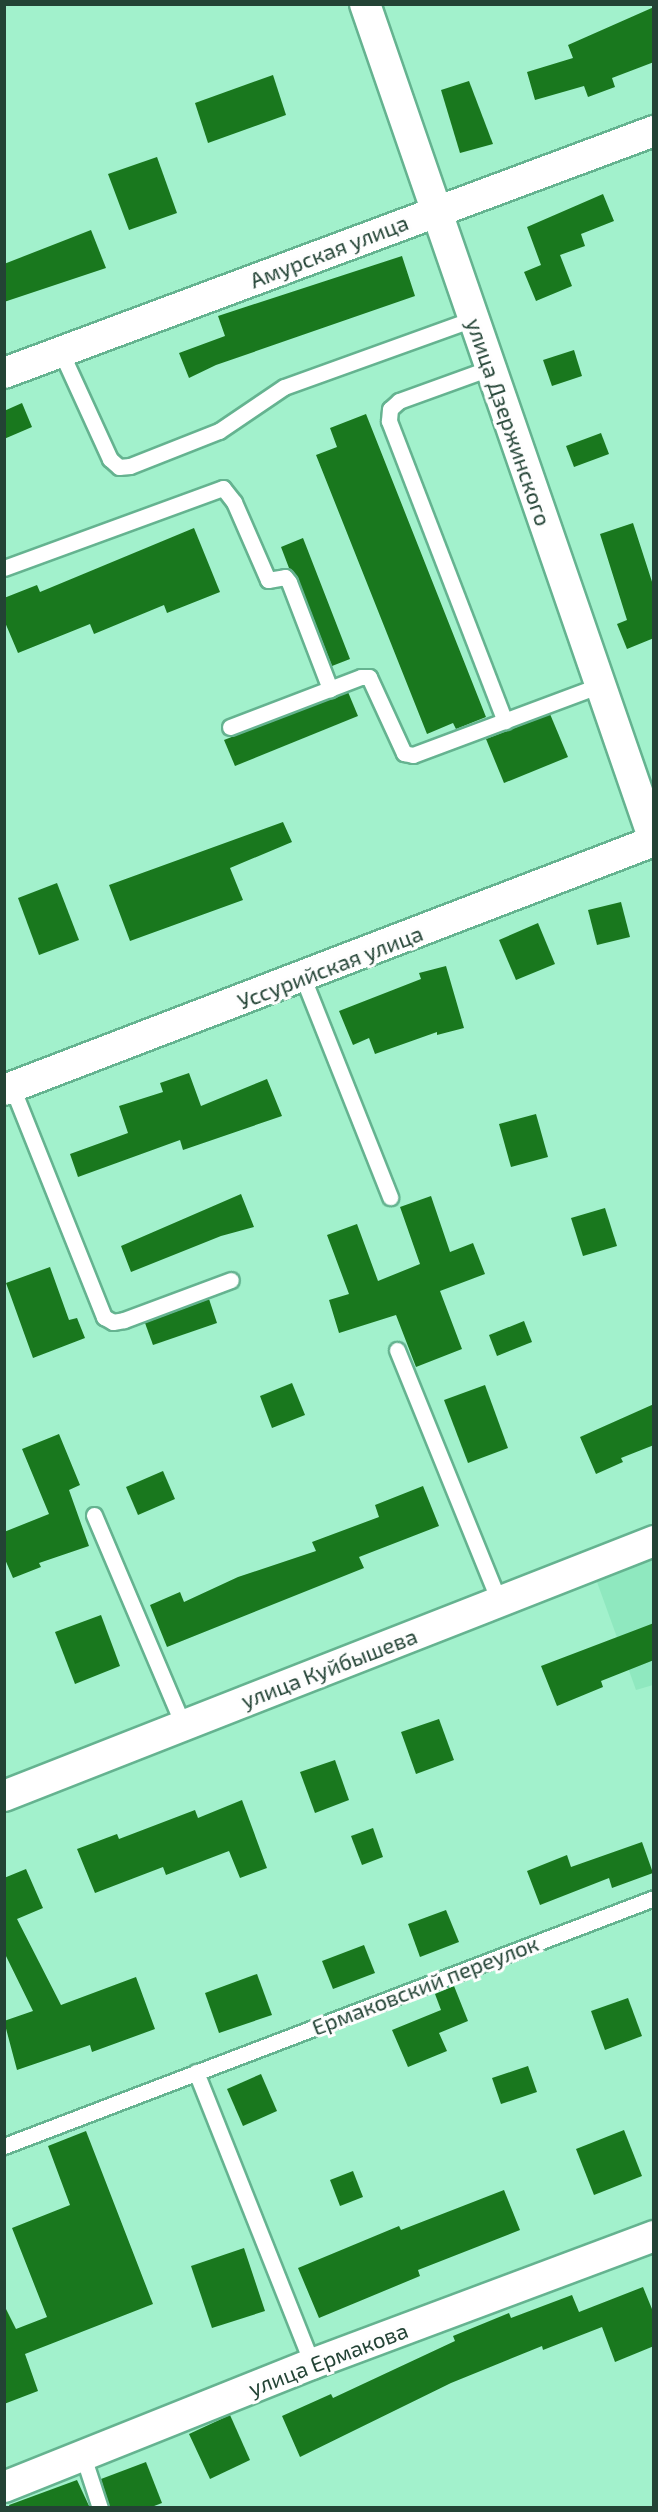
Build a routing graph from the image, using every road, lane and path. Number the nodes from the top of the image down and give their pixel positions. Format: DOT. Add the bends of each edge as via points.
graph roads {
  1 [pos="365,4"];
  2 [pos="654,131"];
  3 [pos="436,211"];
  4 [pos="473,319"];
  5 [pos="61,352"];
  6 [pos="490,368"];
  7 [pos="4,373"];
  8 [pos="4,568"];
  9 [pos="600,686"];
  10 [pos="330,689"];
  11 [pos="505,721"];
  12 [pos="230,727"];
  13 [pos="654,841"];
  14 [pos="303,978"];
  15 [pos="8,1089"];
  16 [pos="390,1197"];
  17 [pos="231,1280"];
  18 [pos="397,1350"];
  19 [pos="94,1515"];
  20 [pos="654,1541"];
  21 [pos="499,1601"];
  22 [pos="183,1725"];
  23 [pos="4,1796"];
  24 [pos="654,1898"];
  25 [pos="196,2072"];
  26 [pos="4,2146"];
  27 [pos="654,2236"];
  28 [pos="312,2364"];
  29 [pos="83,2456"];
  30 [pos="4,2487"];
  31 [pos="100,2508"];
  1 -- 3 [label="street, улица Дзержинского"];
  2 -- 3 [label="street, Амурская улица"];
  3 -- 4 [label="street, улица Дзержинского"];
  3 -- 5 [label="street, Амурская улица"];
  4 -- 5 [label="lane" via="284,387 219,431 130,466 119,466 110,459"];
  4 -- 6 [label="street, улица Дзержинского"];
  5 -- 7 [label="street, Амурская улица"];
  6 -- 9 [label="street, улица Дзержинского"];
  6 -- 11 [label="lane" via="399,402 390,409 389,421"];
  8 -- 10 [label="lane" via="224,488 230,493 268,580 285,577 289,582"];
  9 -- 11 [label="lane"];
  9 -- 13 [label="street, улица Дзержинского"];
  10 -- 11 [label="lane" via="369,677 404,753 413,755"];
  10 -- 12 [label="lane"];
  13 -- 14 [label="street, Уссурийская улица"];
  14 -- 15 [label="street, Уссурийская улица"];
  14 -- 16 [label="lane"];
  15 -- 17 [label="lane" via="104,1317 113,1322 124,1320"];
  18 -- 21 [label="lane"];
  19 -- 22 [label="lane"];
  20 -- 21 [label="street, улица Куйбышева"];
  21 -- 22 [label="street, улица Куйбышева"];
  22 -- 23 [label="street, улица Куйбышева"];
  24 -- 25 [label="lane, Ермаковский переулок"];
  25 -- 26 [label="lane, Ермаковский переулок"];
  25 -- 28 [label="lane"];
  27 -- 28 [label="street, улица Ермакова"];
  28 -- 29 [label="street, улица Ермакова"];
  29 -- 30 [label="street, улица Ермакова"];
  29 -- 31 [label="lane"];
}
